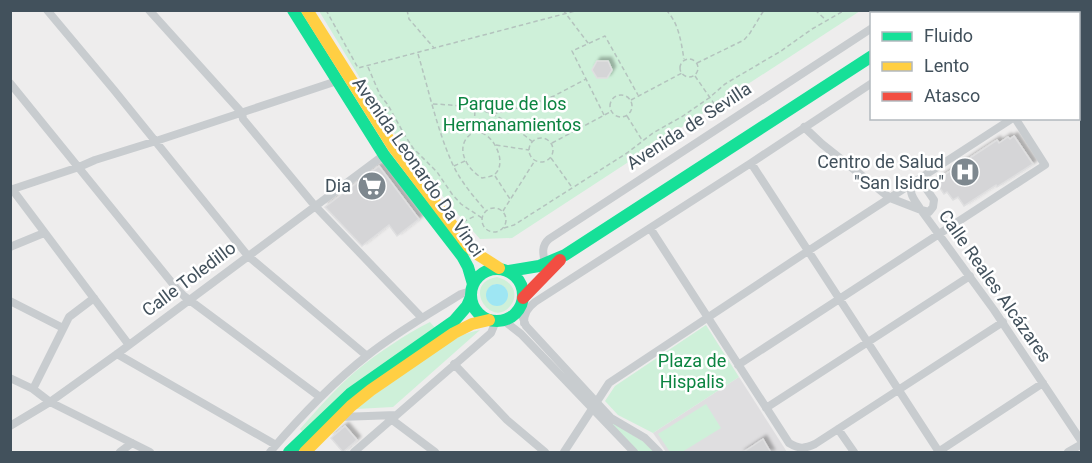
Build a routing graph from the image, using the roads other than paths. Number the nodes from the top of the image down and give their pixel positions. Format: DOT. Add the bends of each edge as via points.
graph roads {
  1 [pos="48,10"];
  2 [pos="148,10"];
  3 [pos="293,10"];
  4 [pos="307,10"];
  5 [pos="870,29"];
  6 [pos="870,57"];
  7 [pos="336,81"];
  8 [pos="10,83"];
  9 [pos="870,84"];
  10 [pos="242,113"];
  11 [pos="1011,120"];
  12 [pos="1015,120"];
  13 [pos="804,128"];
  14 [pos="156,141"];
  15 [pos="384,154"];
  16 [pos="751,163"];
  17 [pos="80,167"];
  18 [pos="914,183"];
  19 [pos="11,190"];
  20 [pos="890,198"];
  21 [pos="315,206"];
  22 [pos="921,210"];
  23 [pos="650,228"];
  24 [pos="44,233"];
  25 [pos="939,234"];
  26 [pos="10,247"];
  27 [pos="808,251"];
  28 [pos="565,255"];
  29 [pos="248,256"];
  30 [pos="545,264"];
  31 [pos="504,270"];
  32 [pos="970,276"];
  33 [pos="471,291"];
  34 [pos="546,295"];
  35 [pos="94,298"];
  36 [pos="839,298"];
  37 [pos="189,300"];
  38 [pos="10,301"];
  39 [pos="522,302"];
  40 [pos="422,318"];
  41 [pos="707,318"];
  42 [pos="500,322"];
  43 [pos="1002,322"];
  44 [pos="525,323"];
  45 [pos="63,328"];
  46 [pos="491,333"];
  47 [pos="867,343"];
  48 [pos="129,345"];
  49 [pos="117,354"];
  50 [pos="367,356"];
  51 [pos="454,364"];
  52 [pos="738,364"];
  53 [pos="10,378"];
  54 [pos="1043,383"];
  55 [pos="33,389"];
  56 [pos="898,390"];
  57 [pos="320,397"];
  58 [pos="50,402"];
  59 [pos="595,407"];
  60 [pos="766,408"];
  61 [pos="340,417"];
  62 [pos="394,417"];
  63 [pos="10,426"];
  64 [pos="838,429"];
  65 [pos="132,443"];
  66 [pos="1082,443"];
  67 [pos="276,445"];
  68 [pos="938,452"];
  69 [pos="120,453"];
  70 [pos="150,453"];
  71 [pos="270,453"];
  72 [pos="290,453"];
  73 [pos="306,453"];
  74 [pos="354,453"];
  75 [pos="435,453"];
  76 [pos="544,453"];
  77 [pos="564,453"];
  78 [pos="634,453"];
  79 [pos="658,453"];
  80 [pos="854,453"];
  81 [pos="1068,453"];
  1 -- 14 [label="street"];
  2 -- 10 [label="street"];
  3 -- 7 [label="main road, Avenida Leonardo Da Vinci"];
  4 -- 31 [label="main road, Avenida Leonardo Da Vinci" via="394,148 453,226 473,251"];
  5 -- 30 [label="street, Avenida de Sevilla" via="547,240 543,245"];
  6 -- 28 [label="main road"];
  7 -- 10 [label="street"];
  7 -- 15 [label="main road, Avenida Leonardo Da Vinci"];
  8 -- 17 [label="street"];
  9 -- 13 [label="street"];
  10 -- 14 [label="street"];
  10 -- 21 [label="street"];
  11 -- 18 [label="street"];
  12 -- 25 [label="street" via="1045,165"];
  13 -- 16 [label="street"];
  13 -- 20 [label="street, Calle Reales Alcázares"];
  14 -- 17 [label="street"];
  14 -- 29 [label="street"];
  15 -- 21 [label="street, Calle Toledillo"];
  15 -- 33 [label="main road, Avenida Leonardo Da Vinci" via="462,256 468,267"];
  16 -- 23 [label="street"];
  16 -- 27 [label="street"];
  17 -- 19 [label="street"];
  17 -- 37 [label="street"];
  18 -- 20 [label="street"];
  18 -- 22 [label="street" via="910,193"];
  18 -- 22 [label="street" via="923,184 934,200 931,210"];
  19 -- 24 [label="street"];
  20 -- 22 [label="street, Calle Reales Alcázares"];
  20 -- 27 [label="street"];
  21 -- 29 [label="street, Calle Toledillo"];
  21 -- 40 [label="street"];
  22 -- 25 [label="street, Calle Reales Alcázares"];
  23 -- 34 [label="street"];
  23 -- 41 [label="street"];
  24 -- 26 [label="street"];
  24 -- 35 [label="street"];
  25 -- 32 [label="street, Calle Reales Alcázares"];
  25 -- 36 [label="street"];
  27 -- 36 [label="street"];
  27 -- 41 [label="street"];
  28 -- 30 [label="main road"];
  28 -- 39 [label="main road"];
  29 -- 37 [label="street, Calle Toledillo"];
  29 -- 50 [label="street"];
  30 -- 31 [label="main road"];
  31 -- 33 [label="main road" via="483,272"];
  31 -- 39 [label="main road" via="520,283"];
  32 -- 43 [label="street, Calle Reales Alcázares"];
  32 -- 47 [label="street"];
  33 -- 40 [label="street"];
  33 -- 42 [label="main road" via="477,312"];
  33 -- 72 [label="main road" via="467,306 454,321 354,390"];
  34 -- 39 [label="street"];
  34 -- 44 [label="street" via="528,309"];
  35 -- 45 [label="street" via="69,317"];
  35 -- 48 [label="street"];
  36 -- 47 [label="street"];
  36 -- 52 [label="street"];
  37 -- 48 [label="street, Calle Toledillo"];
  37 -- 57 [label="street"];
  38 -- 45 [label="street"];
  39 -- 42 [label="main road" via="513,316"];
  39 -- 44 [label="street"];
  40 -- 50 [label="street"];
  41 -- 52 [label="street"];
  41 -- 59 [label="street" via="609,383"];
  42 -- 46 [label="street"];
  42 -- 46 [label="street" via="502,326"];
  42 -- 59 [label="street" via="521,334"];
  42 -- 61 [label="main road" via="465,327 444,339"];
  43 -- 54 [label="street, Calle Reales Alcázares"];
  43 -- 56 [label="street"];
  44 -- 59 [label="street"];
  45 -- 55 [label="street"];
  46 -- 51 [label="street"];
  47 -- 56 [label="street"];
  47 -- 60 [label="street"];
  48 -- 49 [label="street, Calle Toledillo"];
  49 -- 58 [label="street, Calle Toledillo"];
  49 -- 67 [label="street"];
  50 -- 57 [label="street"];
  51 -- 62 [label="street"];
  51 -- 76 [label="street"];
  52 -- 60 [label="street"];
  53 -- 55 [label="street"];
  54 -- 66 [label="street, Calle Reales Alcázares"];
  54 -- 68 [label="street"];
  55 -- 58 [label="street"];
  56 -- 64 [label="street"];
  56 -- 68 [label="street"];
  57 -- 67 [label="street"];
  58 -- 63 [label="street, Calle Toledillo"];
  58 -- 65 [label="street"];
  59 -- 77 [label="street"];
  59 -- 78 [label="street"];
  59 -- 79 [label="street" via="645,438"];
  60 -- 64 [label="street" via="789,443 796,447 815,444"];
  61 -- 62 [label="street"];
  61 -- 73 [label="main road"];
  62 -- 74 [label="street"];
  62 -- 75 [label="street"];
  64 -- 80 [label="street"];
  65 -- 69 [label="street"];
  65 -- 70 [label="street"];
  66 -- 81 [label="street"];
  67 -- 71 [label="street"];
}
